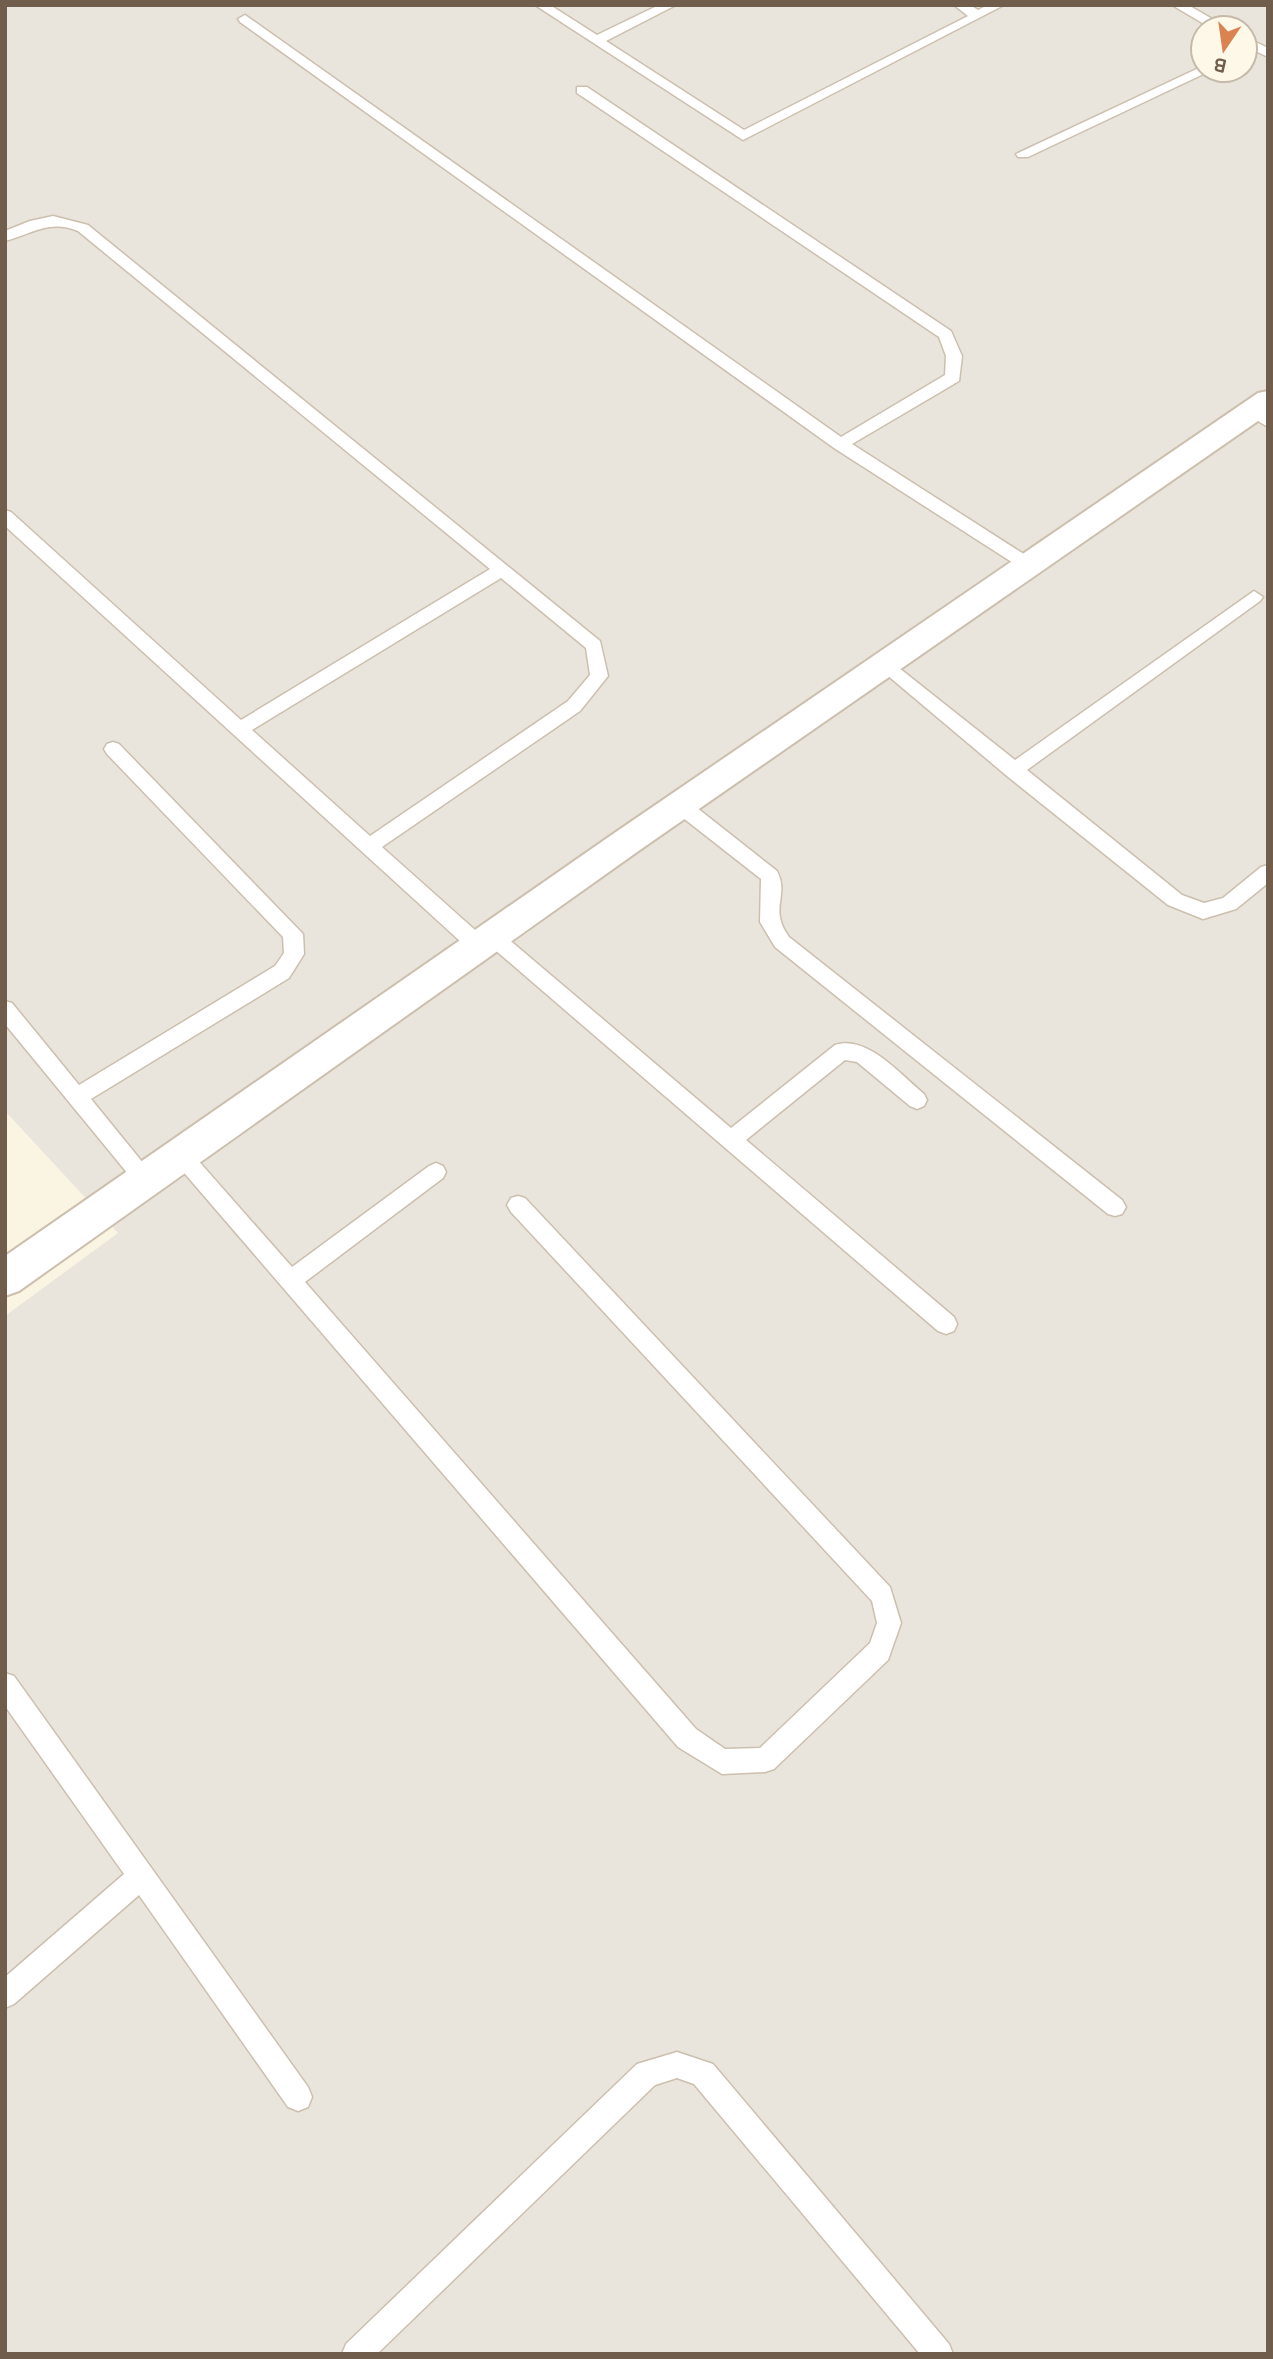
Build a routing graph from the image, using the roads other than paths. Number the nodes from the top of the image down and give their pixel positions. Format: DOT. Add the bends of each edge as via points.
graph roads {
  1 [pos="541,5"];
  2 [pos="670,5"];
  3 [pos="960,5"];
  4 [pos="998,5"];
  5 [pos="1178,5"];
  6 [pos="1210,5"];
  7 [pos="1194,14"];
  8 [pos="978,16"];
  9 [pos="245,19"];
  10 [pos="596,41"];
  11 [pos="1189,77"];
  12 [pos="582,90"];
  13 [pos="1023,154"];
  14 [pos="5,237"];
  15 [pos="1262,411"];
  16 [pos="840,444"];
  17 [pos="5,516"];
  18 [pos="1027,564"];
  19 [pos="502,570"];
  20 [pos="1254,597"];
  21 [pos="883,664"];
  22 [pos="240,729"];
  23 [pos="113,748"];
  24 [pos="1013,771"];
  25 [pos="680,805"];
  26 [pos="369,846"];
  27 [pos="1268,872"];
  28 [pos="485,941"];
  29 [pos="5,1009"];
  30 [pos="78,1097"];
  31 [pos="916,1100"];
  32 [pos="731,1140"];
  33 [pos="180,1155"];
  34 [pos="436,1172"];
  35 [pos="145,1180"];
  36 [pos="519,1205"];
  37 [pos="1115,1207"];
  38 [pos="5,1278"];
  39 [pos="291,1280"];
  40 [pos="946,1324"];
  41 [pos="5,1685"];
  42 [pos="140,1877"];
  43 [pos="5,1995"];
  44 [pos="298,2097"];
  45 [pos="356,2354"];
  46 [pos="939,2354"];
  1 -- 10 [label="lane"];
  2 -- 10 [label="lane"];
  3 -- 8 [label="lane"];
  4 -- 8 [label="lane"];
  5 -- 7 [label="lane"];
  6 -- 7 [label="lane"];
  8 -- 10 [label="lane" via="743,136"];
  9 -- 16 [label="lane"];
  11 -- 13 [label="lane"];
  12 -- 16 [label="lane" via="946,334 954,356 953,377"];
  14 -- 19 [label="lane" via="42,221 67,220 83,228"];
  15 -- 18 [label="street"];
  16 -- 18 [label="lane"];
  17 -- 22 [label="lane"];
  18 -- 21 [label="street"];
  19 -- 22 [label="lane"];
  19 -- 26 [label="lane" via="594,645 599,677 574,706"];
  20 -- 24 [label="lane"];
  21 -- 24 [label="lane"];
  21 -- 25 [label="street"];
  22 -- 26 [label="lane"];
  23 -- 30 [label="lane" via="293,934 294,954 282,972"];
  24 -- 27 [label="lane" via="1175,900 1203,911 1229,904"];
  25 -- 28 [label="street"];
  25 -- 37 [label="lane" via="770,876 774,892 768,925 782,942"];
  26 -- 28 [label="lane"];
  28 -- 32 [label="lane"];
  28 -- 33 [label="street"];
  29 -- 30 [label="lane"];
  30 -- 35 [label="lane"];
  31 -- 32 [label="lane" via="862,1055 842,1051"];
  32 -- 40 [label="lane"];
  33 -- 35 [label="street"];
  33 -- 39 [label="lane"];
  34 -- 39 [label="lane"];
  35 -- 38 [label="street"];
  36 -- 39 [label="lane" via="882,1595 890,1623 879,1651 765,1759 722,1762 687,1738"];
  41 -- 42 [label="lane"];
  42 -- 43 [label="lane"];
  42 -- 44 [label="lane"];
  45 -- 46 [label="lane" via="647,2074 677,2064 702,2074"];
}
